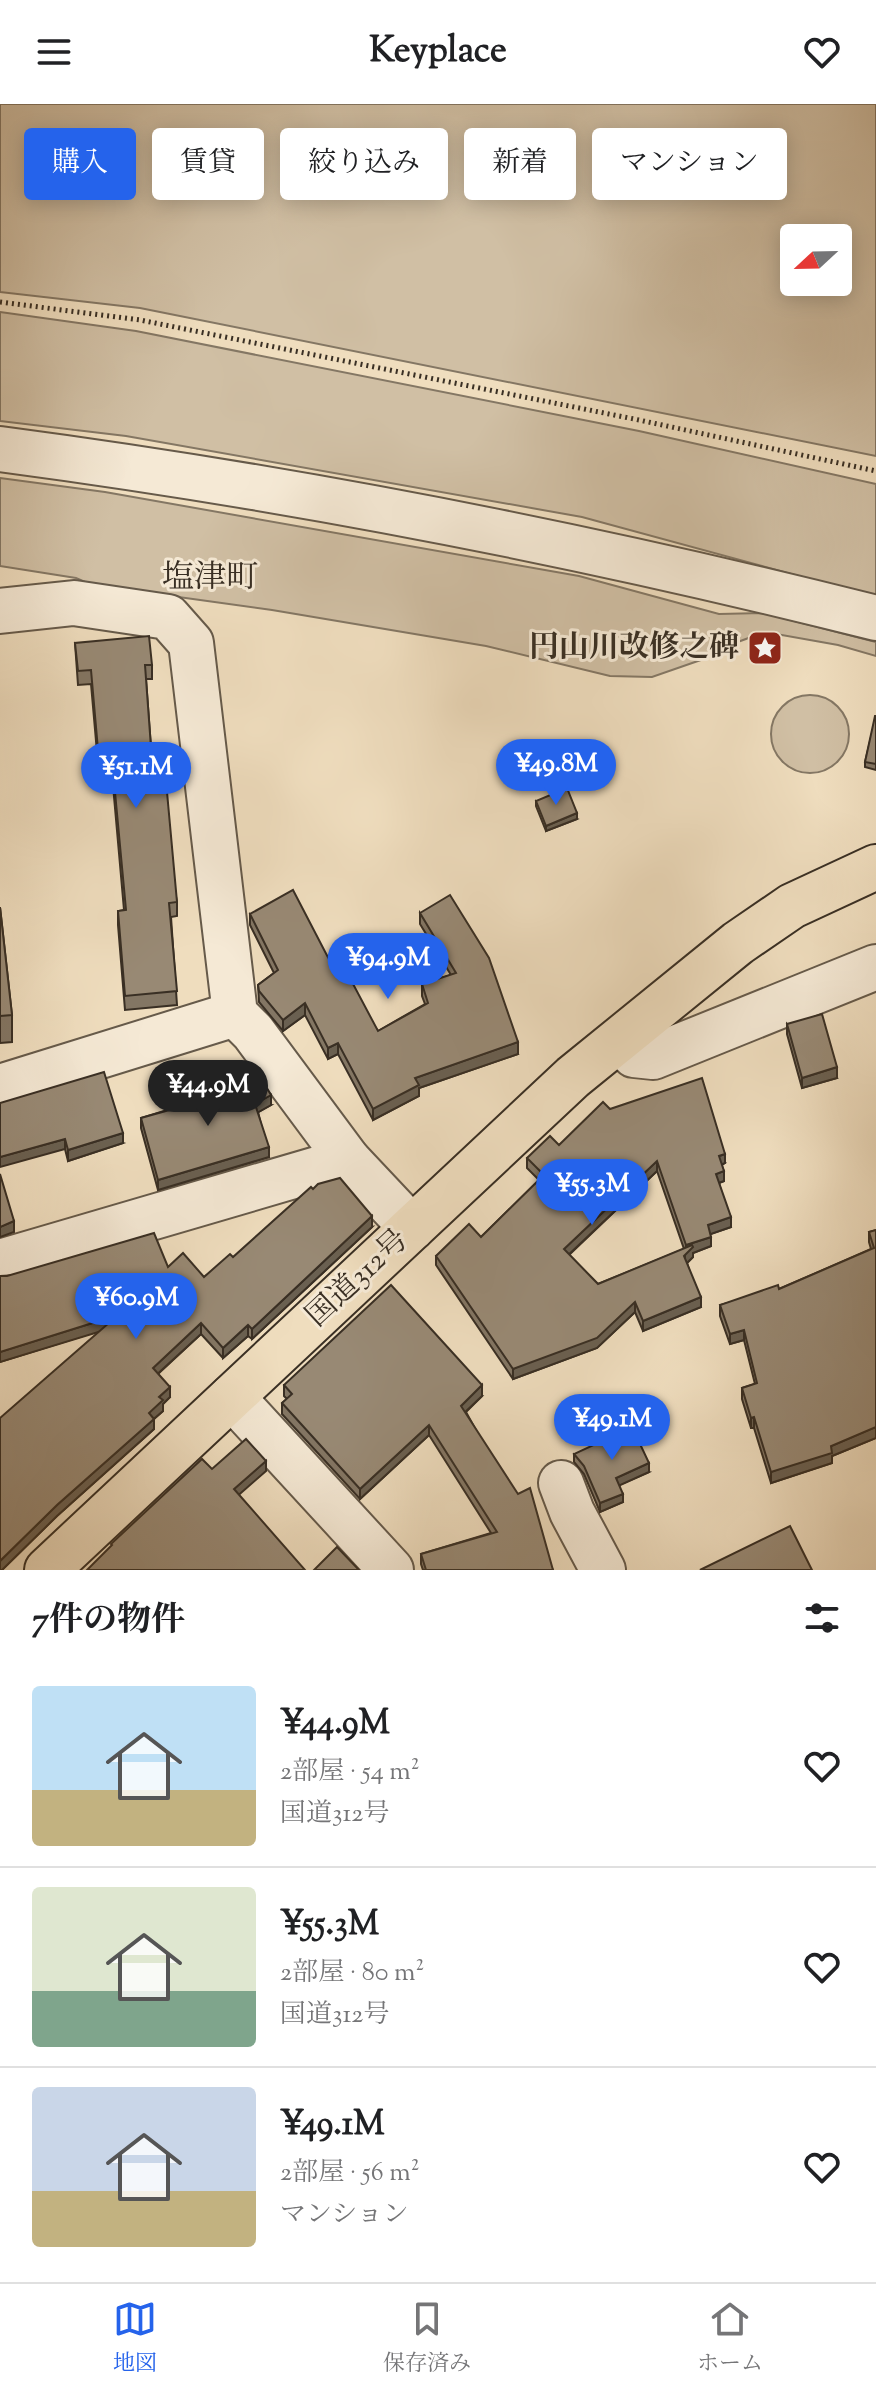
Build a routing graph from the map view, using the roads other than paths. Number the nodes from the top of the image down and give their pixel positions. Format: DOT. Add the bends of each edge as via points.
graph roads {
  1 [pos="0,449"];
  2 [pos="0,611"];
  3 [pos="876,618"];
  4 [pos="876,867"];
  5 [pos="876,895"];
  6 [pos="876,967"];
  7 [pos="674,995"];
  8 [pos="235,1014"];
  9 [pos="620,1040"];
  10 [pos="0,1087"];
  11 [pos="348,1160"];
  12 [pos="412,1228"];
  13 [pos="0,1262"];
  14 [pos="232,1397"];
  15 [pos="561,1483"];
  16 [pos="47,1570"];
  17 [pos="391,1570"];
  18 [pos="603,1570"];
  1 -- 3 [label="street" via="179,474 523,536"];
  2 -- 8 [label="street" via="74,603 168,617 191,643"];
  4 -- 7 [label="highway, 国道312号" via="792,906"];
  5 -- 7 [label="highway, 国道312号" via="802,927"];
  6 -- 9 [label="street" via="653,1057 634,1055"];
  7 -- 9 [label="highway, 国道312号"];
  8 -- 10 [label="street"];
  8 -- 11 [label="street"];
  9 -- 12 [label="highway, 国道312号" via="573,1077"];
  11 -- 12 [label="street"];
  11 -- 13 [label="street"];
  12 -- 14 [label="highway, 国道312号"];
  14 -- 16 [label="highway, 国道312号"];
  14 -- 17 [label="street"];
  15 -- 18 [label="street"];
}
